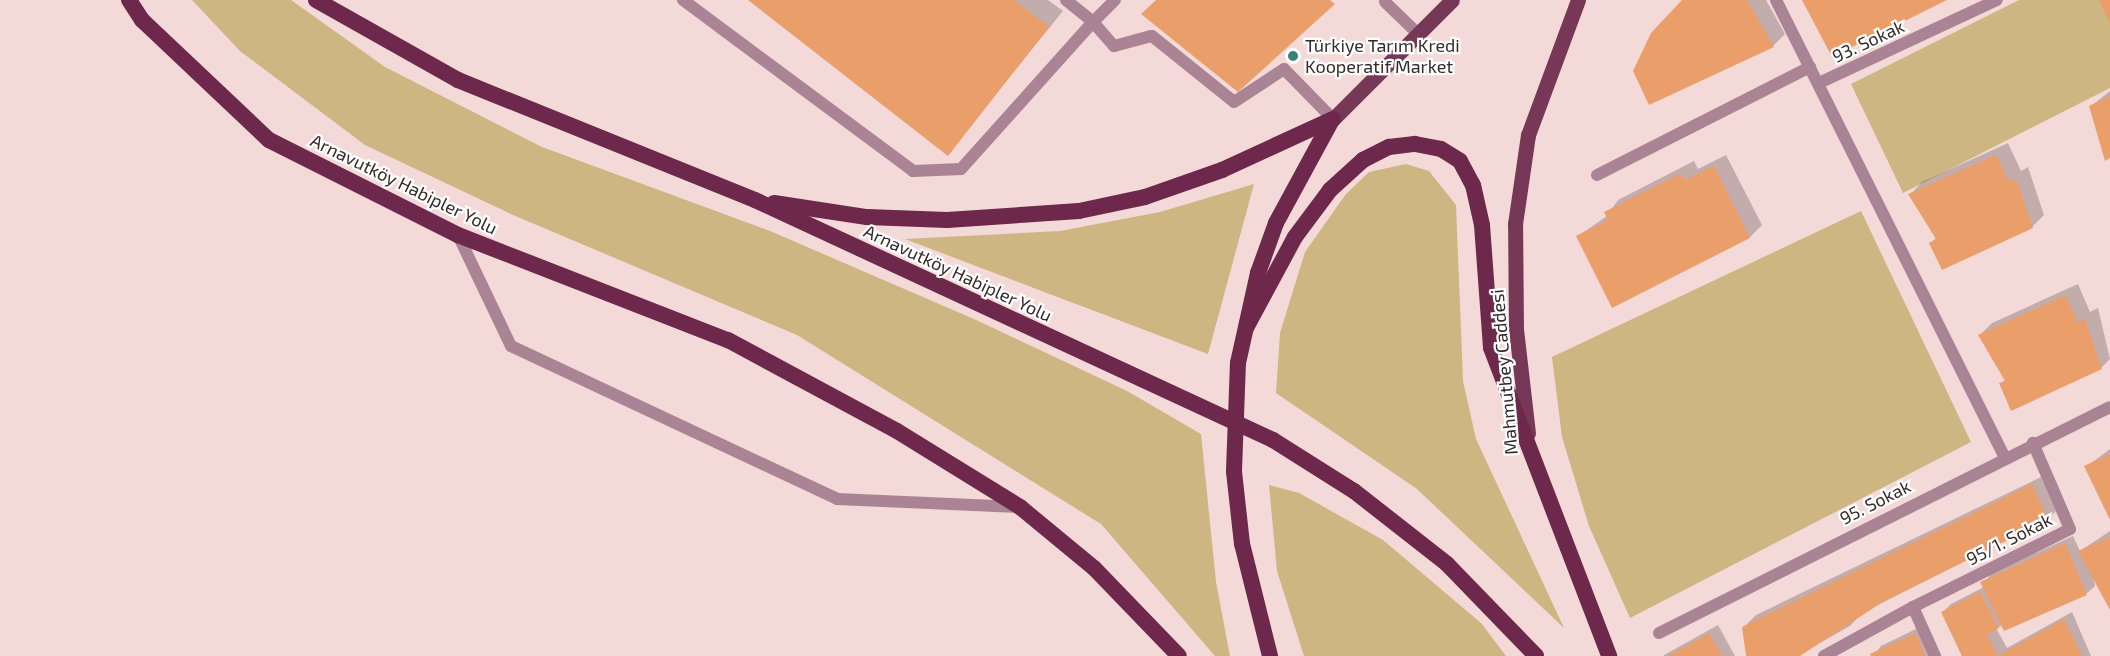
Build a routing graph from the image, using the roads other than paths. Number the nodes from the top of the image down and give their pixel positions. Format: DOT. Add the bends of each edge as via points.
graph roads {
  1 [pos="129,0"];
  2 [pos="316,0"];
  3 [pos="683,0"];
  4 [pos="1066,0"];
  5 [pos="1115,0"];
  6 [pos="1452,0"];
  7 [pos="1578,0"];
  8 [pos="1776,0"];
  9 [pos="1993,1"];
  10 [pos="1385,2"];
  11 [pos="1093,22"];
  12 [pos="1417,33"];
  13 [pos="1810,67"];
  14 [pos="1819,83"];
  15 [pos="1333,119"];
  16 [pos="1597,175"];
  17 [pos="754,200"];
  18 [pos="458,235"];
  19 [pos="1246,328"];
  20 [pos="2110,407"];
  21 [pos="2033,443"];
  22 [pos="2004,456"];
  23 [pos="1531,463"];
  24 [pos="1020,507"];
  25 [pos="1913,607"];
  26 [pos="1659,633"];
  27 [pos="1179,656"];
  28 [pos="1270,656"];
  29 [pos="1536,656"];
  30 [pos="1609,656"];
  31 [pos="1824,656"];
  32 [pos="1935,656"];
  1 -- 18 [label="highway, Arnavutköy Habipler Yolu" via="142,20 269,140"];
  2 -- 17 [label="highway, Arnavutköy Habipler Yolu" via="458,80"];
  3 -- 11 [label="street" via="913,171 961,169"];
  4 -- 11 [label="street"];
  5 -- 11 [label="street"];
  6 -- 12 [label="main road"];
  7 -- 23 [label="main road, Mahmutbey Caddesi" via="1528,135 1515,224 1516,330"];
  8 -- 13 [label="street"];
  9 -- 14 [label="street, 93. Sokak"];
  10 -- 12 [label="street"];
  11 -- 15 [label="street" via="1114,46 1152,36 1234,102 1284,69"];
  12 -- 15 [label="main road"];
  13 -- 14 [label="street"];
  13 -- 16 [label="street"];
  14 -- 22 [label="street"];
  15 -- 17 [label="highway" via="1222,170 1145,197 1079,211 947,220 867,217"];
  15 -- 19 [label="highway" via="1276,223"];
  17 -- 29 [label="highway, Arnavutköy Habipler Yolu" via="1273,440 1354,491 1447,564"];
  18 -- 24 [label="highway, Arnavutköy Habipler Yolu" via="728,340 897,430"];
  18 -- 24 [label="street" via="511,346 521,351 837,499"];
  19 -- 23 [label="highway" via="1295,237 1330,190 1363,160 1389,147 1441,149 1460,161 1473,184 1482,225 1491,348"];
  19 -- 28 [label="highway" via="1238,363 1234,471 1242,544"];
  20 -- 21 [label="street, 95. Sokak"];
  21 -- 22 [label="street, 95. Sokak"];
  21 -- 25 [label="street, 95/1. Sokak" via="2070,529"];
  22 -- 26 [label="street, 95. Sokak"];
  23 -- 30 [label="highway"];
  24 -- 27 [label="highway, Arnavutköy Habipler Yolu" via="1094,568"];
  25 -- 31 [label="street, 95/1. Sokak"];
  25 -- 32 [label="street"];
}
